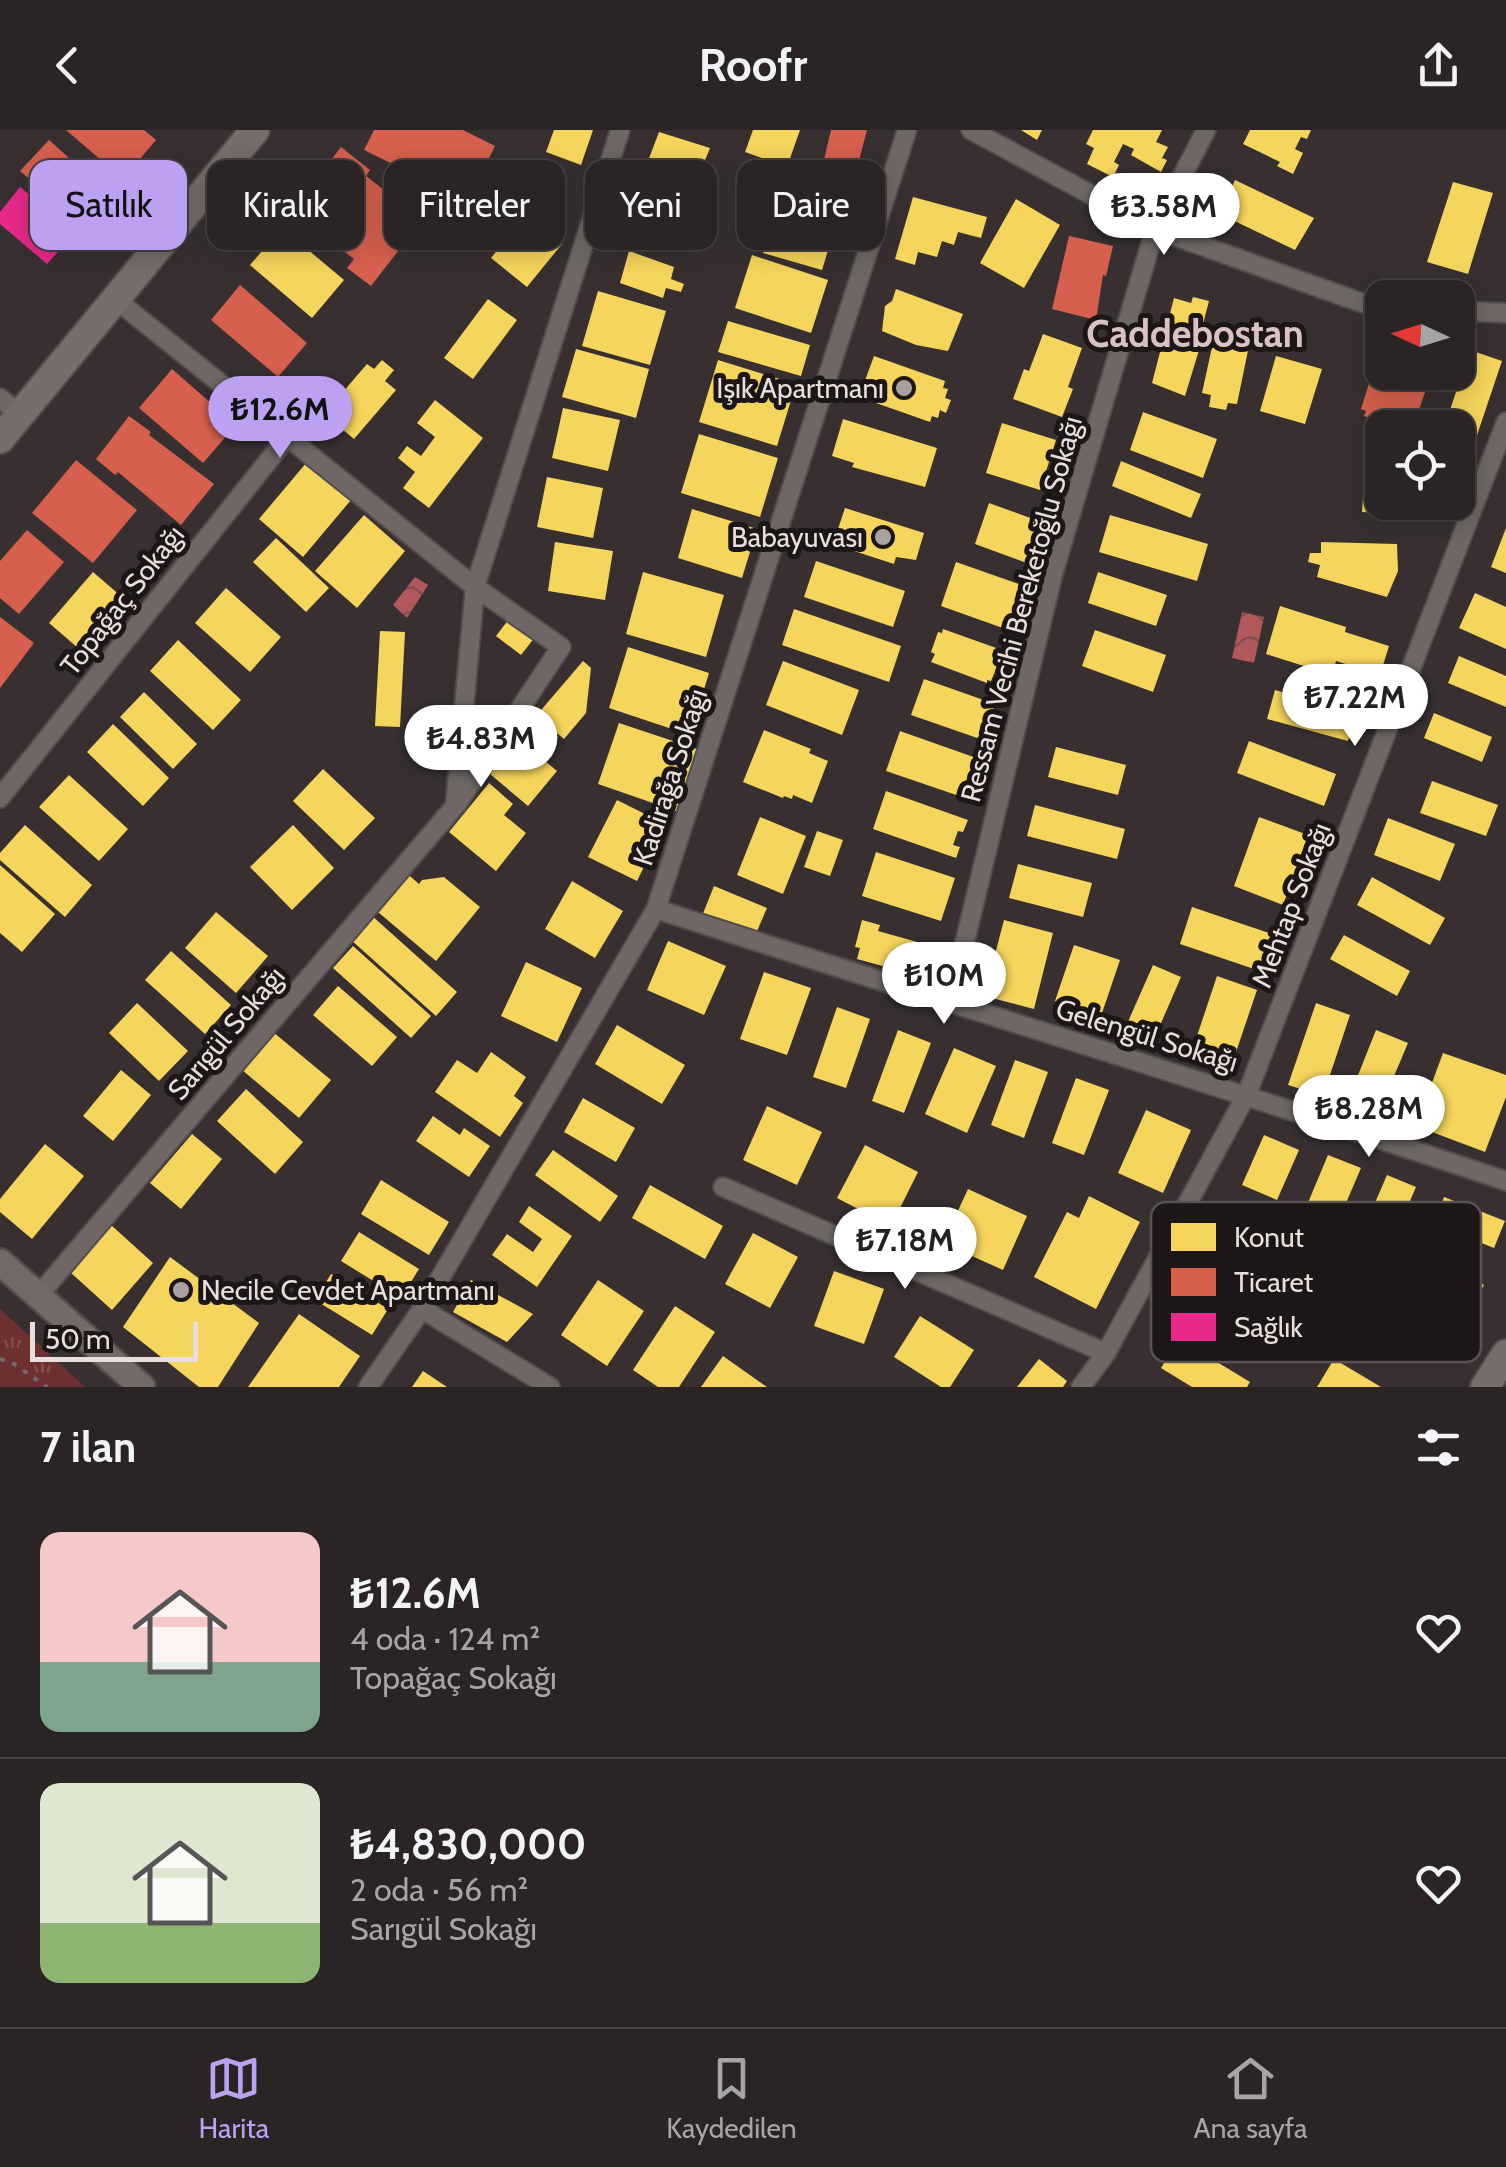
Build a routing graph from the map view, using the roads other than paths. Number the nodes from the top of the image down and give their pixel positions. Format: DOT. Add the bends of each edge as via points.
graph roads {
  1 [pos="255,130"];
  2 [pos="620,130"];
  3 [pos="907,130"];
  4 [pos="971,130"];
  5 [pos="1206,130"];
  6 [pos="1155,229"];
  7 [pos="115,298"];
  8 [pos="1365,304"];
  9 [pos="1475,312"];
  10 [pos="1506,313"];
  11 [pos="10,406"];
  12 [pos="1506,422"];
  13 [pos="288,436"];
  14 [pos="0,439"];
  15 [pos="475,587"];
  16 [pos="0,798"];
  17 [pos="456,806"];
  18 [pos="656,910"];
  19 [pos="950,1004"];
  20 [pos="1248,1094"];
  21 [pos="1506,1181"];
  22 [pos="723,1187"];
  23 [pos="1189,1202"];
  24 [pos="0,1262"];
  25 [pos="1151,1271"];
  26 [pos="38,1296"];
  27 [pos="422,1310"];
  28 [pos="1106,1353"];
  29 [pos="1506,1354"];
  30 [pos="142,1387"];
  31 [pos="368,1387"];
  32 [pos="550,1387"];
  33 [pos="1081,1387"];
  34 [pos="1485,1387"];
  1 -- 7 [label="main road"];
  2 -- 15 [label="street"];
  3 -- 18 [label="street, Kadirağa Sokağı"];
  4 -- 6 [label="street"];
  5 -- 6 [label="street, Ressam Vecihi Bereketoğlu Sokağı"];
  6 -- 8 [label="street"];
  6 -- 19 [label="street, Ressam Vecihi Bereketoğlu Sokağı" via="1053,574"];
  7 -- 11 [label="main road"];
  7 -- 13 [label="street"];
  9 -- 10 [label="street"];
  11 -- 14 [label="main road"];
  12 -- 20 [label="street, Mehtap Sokağı"];
  13 -- 15 [label="street"];
  13 -- 16 [label="street, Topağaç Sokağı"];
  15 -- 17 [label="street"];
  15 -- 17 [label="street, Sarıgül Sokağı" via="561,648"];
  17 -- 26 [label="street, Sarıgül Sokağı"];
  18 -- 19 [label="street, Gelengül Sokağı"];
  18 -- 27 [label="street, Kadirağa Sokağı"];
  19 -- 20 [label="street, Gelengül Sokağı"];
  20 -- 21 [label="street, Gelengül Sokağı"];
  20 -- 23 [label="street, Mehtap Sokağı"];
  22 -- 28 [label="street"];
  24 -- 26 [label="street"];
  25 -- 28 [label="street, Mehtap Sokağı"];
  26 -- 30 [label="street"];
  27 -- 31 [label="street, Kadirağa Sokağı"];
  27 -- 32 [label="street"];
  28 -- 33 [label="street, Mehtap Sokağı"];
  29 -- 34 [label="main road"];
}
